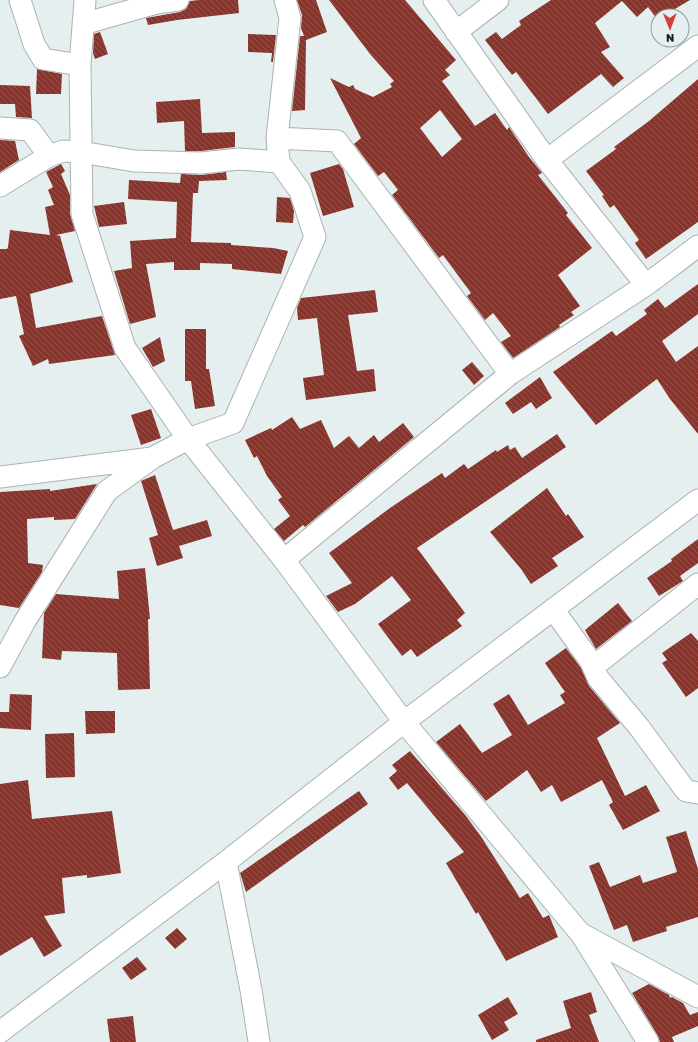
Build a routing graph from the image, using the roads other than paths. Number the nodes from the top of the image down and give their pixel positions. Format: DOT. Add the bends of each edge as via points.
graph roads {
  1 [pos="20,0"];
  2 [pos="85,0"];
  3 [pos="178,0"];
  4 [pos="285,0"];
  5 [pos="434,0"];
  6 [pos="498,0"];
  7 [pos="83,24"];
  8 [pos="456,32"];
  9 [pos="698,46"];
  10 [pos="80,65"];
  11 [pos="0,128"];
  12 [pos="278,138"];
  13 [pos="81,152"];
  14 [pos="49,156"];
  15 [pos="548,160"];
  16 [pos="279,162"];
  17 [pos="0,186"];
  18 [pos="698,246"];
  19 [pos="646,285"];
  20 [pos="510,374"];
  21 [pos="188,439"];
  22 [pos="154,458"];
  23 [pos="0,477"];
  24 [pos="698,500"];
  25 [pos="284,560"];
  26 [pos="698,584"];
  27 [pos="553,609"];
  28 [pos="0,667"];
  29 [pos="594,667"];
  30 [pos="404,722"];
  31 [pos="698,792"];
  32 [pos="226,862"];
  33 [pos="580,933"];
  34 [pos="698,997"];
  35 [pos="0,1032"];
  36 [pos="259,1042"];
  37 [pos="648,1042"];
  1 -- 10 [label="street" via="34,44 43,59"];
  2 -- 7 [label="street"];
  3 -- 7 [label="street" via="157,3"];
  4 -- 12 [label="street" via="290,18"];
  5 -- 8 [label="street"];
  6 -- 8 [label="street"];
  7 -- 10 [label="street"];
  8 -- 15 [label="street"];
  9 -- 15 [label="street"];
  10 -- 13 [label="street"];
  11 -- 14 [label="street" via="30,130"];
  12 -- 16 [label="street"];
  12 -- 20 [label="street" via="337,141"];
  13 -- 14 [label="street" via="62,151"];
  13 -- 16 [label="street" via="134,161 201,163 239,159"];
  13 -- 21 [label="street" via="82,214 125,348"];
  14 -- 17 [label="street"];
  15 -- 19 [label="street"];
  16 -- 21 [label="street" via="300,191 315,237 233,422"];
  18 -- 19 [label="street"];
  19 -- 20 [label="street"];
  20 -- 25 [label="street"];
  21 -- 22 [label="street"];
  21 -- 25 [label="street"];
  22 -- 23 [label="street"];
  22 -- 28 [label="street" via="108,491 25,621"];
  24 -- 27 [label="street"];
  25 -- 30 [label="street"];
  26 -- 29 [label="street"];
  27 -- 29 [label="street"];
  27 -- 30 [label="street"];
  29 -- 31 [label="street" via="598,678 639,727 686,791"];
  30 -- 32 [label="street"];
  30 -- 33 [label="street"];
  32 -- 35 [label="street"];
  32 -- 36 [label="street"];
  33 -- 34 [label="street"];
  33 -- 37 [label="street"];
}
